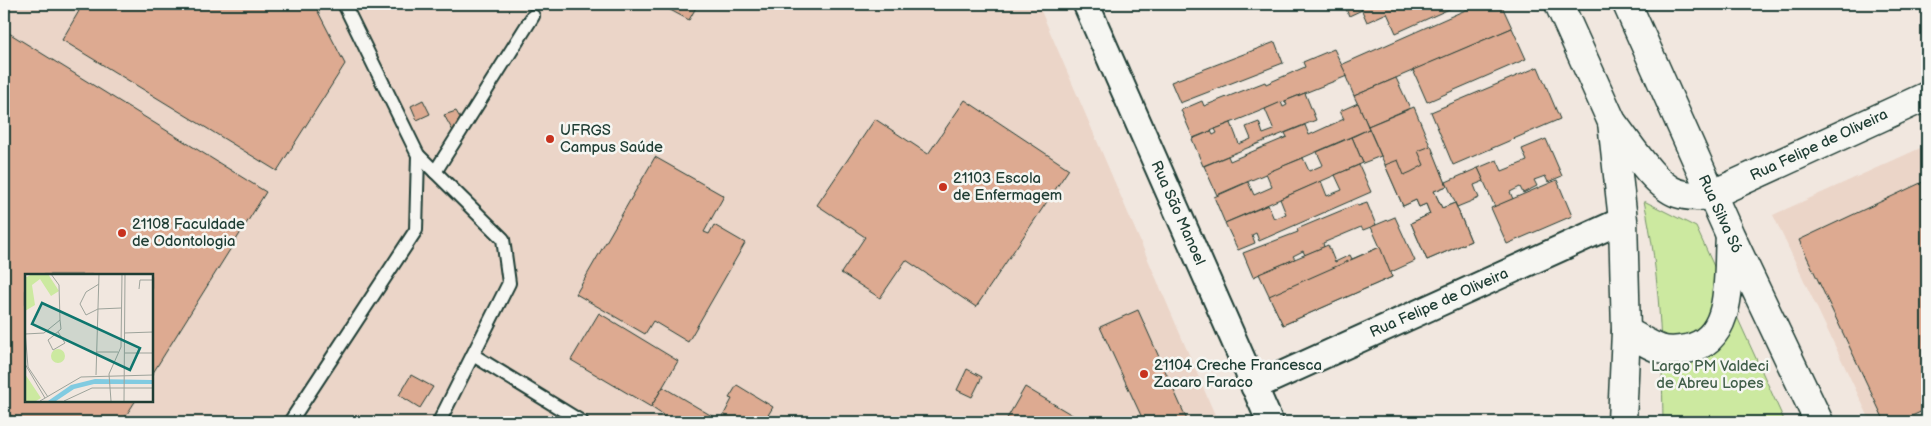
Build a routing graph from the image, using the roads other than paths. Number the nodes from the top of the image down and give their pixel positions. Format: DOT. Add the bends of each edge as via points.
graph roads {
  1 [pos="344,4"];
  2 [pos="1086,4"];
  3 [pos="1558,4"];
  4 [pos="1627,4"];
  5 [pos="533,16"];
  6 [pos="1927,96"];
  7 [pos="1612,122"];
  8 [pos="418,155"];
  9 [pos="435,172"];
  10 [pos="1711,195"];
  11 [pos="1624,220"];
  12 [pos="1730,235"];
  13 [pos="1626,331"];
  14 [pos="473,355"];
  15 [pos="1254,387"];
  16 [pos="290,422"];
  17 [pos="439,422"];
  18 [pos="582,422"];
  19 [pos="1270,422"];
  20 [pos="1622,422"];
  21 [pos="1819,422"];
  1 -- 8 [label="lane"];
  2 -- 15 [label="street, Rua São Manoel"];
  3 -- 7 [label="main road"];
  4 -- 10 [label="main road, Rua Silva Só"];
  5 -- 9 [label="lane"];
  6 -- 10 [label="main road, Rua Felipe de Oliveira"];
  7 -- 10 [label="main road" via="1661,184 1676,193 1694,197"];
  7 -- 11 [label="main road"];
  8 -- 9 [label="lane"];
  8 -- 16 [label="lane" via="416,230"];
  9 -- 14 [label="lane" via="503,239 509,283"];
  10 -- 12 [label="main road, Rua Silva Só"];
  11 -- 13 [label="main road"];
  11 -- 15 [label="street, Rua Felipe de Oliveira"];
  12 -- 13 [label="main road" via="1724,313 1718,328 1707,340 1693,348 1677,351 1661,349"];
  12 -- 21 [label="main road, Rua Silva Só"];
  13 -- 20 [label="main road"];
  14 -- 17 [label="lane"];
  14 -- 18 [label="lane"];
  15 -- 19 [label="street, Rua São Manoel"];
}
